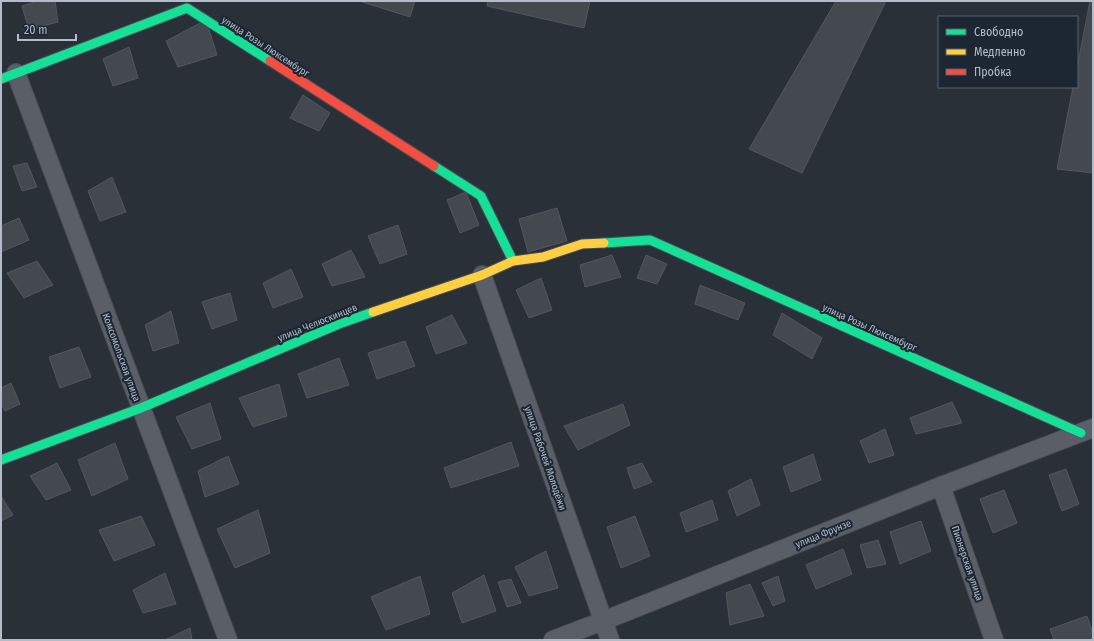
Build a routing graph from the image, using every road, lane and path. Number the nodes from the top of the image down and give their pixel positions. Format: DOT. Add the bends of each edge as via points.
graph roads {
  1 [pos="9,76"];
  2 [pos="650,240"];
  3 [pos="514,260"];
  4 [pos="482,275"];
  5 [pos="141,408"];
  6 [pos="1087,431"];
  7 [pos="1,460"];
  8 [pos="941,486"];
  9 [pos="603,621"];
  10 [pos="228,640"];
  11 [pos="553,640"];
  12 [pos="610,640"];
  13 [pos="994,640"];
  1 -- 3 [label="street, улица Розы Люксембург" via="187,8 481,196"];
  1 -- 5 [label="street, Комсомольская улица"];
  2 -- 3 [label="street, улица Челюскинцев" via="582,244 543,256"];
  2 -- 6 [label="street, улица Розы Люксембург"];
  3 -- 4 [label="street, улица Челюскинцев"];
  4 -- 5 [label="street, улица Челюскинцев" via="339,324"];
  4 -- 9 [label="street, улица Рабочей Молодёжи"];
  5 -- 7 [label="street, улица Челюскинцев"];
  5 -- 10 [label="street, Комсомольская улица"];
  6 -- 8 [label="street, улица Фрунзе"];
  8 -- 9 [label="street, улица Фрунзе"];
  8 -- 13 [label="street, Пионерская улица"];
  9 -- 11 [label="street, улица Фрунзе"];
  9 -- 12 [label="street, улица Рабочей Молодёжи"];
}
